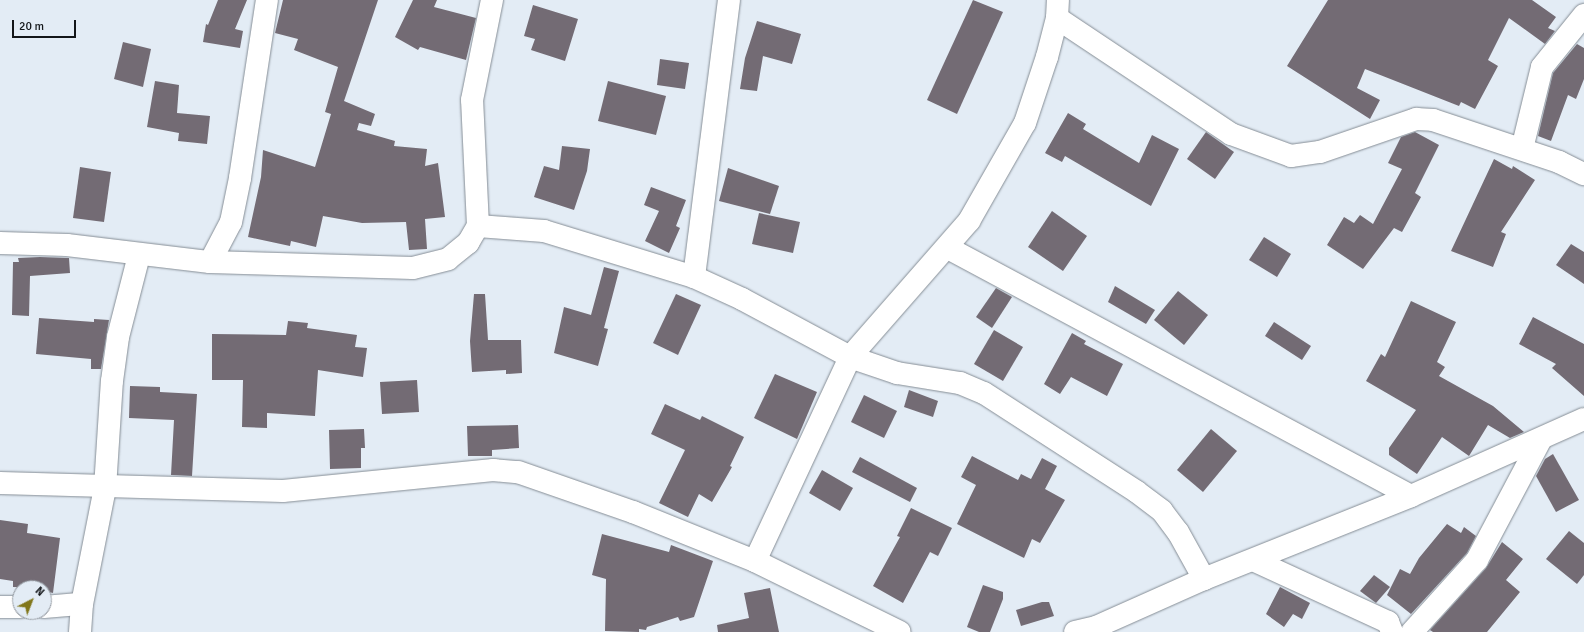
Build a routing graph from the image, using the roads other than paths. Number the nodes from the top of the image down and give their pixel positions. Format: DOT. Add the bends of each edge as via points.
graph roads {
  1 [pos="268,0"];
  2 [pos="492,0"];
  3 [pos="729,0"];
  4 [pos="1057,9"];
  5 [pos="1584,14"];
  6 [pos="1522,149"];
  7 [pos="1584,174"];
  8 [pos="478,226"];
  9 [pos="0,243"];
  10 [pos="948,248"];
  11 [pos="139,255"];
  12 [pos="210,262"];
  13 [pos="694,277"];
  14 [pos="850,357"];
  15 [pos="1584,419"];
  16 [pos="1540,441"];
  17 [pos="0,483"];
  18 [pos="105,488"];
  19 [pos="1411,496"];
  20 [pos="1253,560"];
  21 [pos="755,561"];
  22 [pos="1204,578"];
  23 [pos="82,604"];
  24 [pos="52,606"];
  25 [pos="0,607"];
  26 [pos="12,607"];
  27 [pos="1088,630"];
  28 [pos="80,632"];
  29 [pos="900,632"];
  30 [pos="1392,632"];
  31 [pos="1412,632"];
  1 -- 12 [label="street" via="231,222"];
  2 -- 8 [label="street" via="472,100"];
  3 -- 13 [label="street"];
  4 -- 6 [label="street" via="1231,134 1291,156 1320,152 1416,119 1434,120"];
  4 -- 10 [label="street" via="1025,123 969,221"];
  5 -- 6 [label="street" via="1542,67"];
  6 -- 7 [label="street" via="1560,162"];
  8 -- 12 [label="street" via="468,243 448,259 413,268"];
  8 -- 13 [label="street" via="544,231"];
  9 -- 11 [label="street" via="67,245"];
  10 -- 14 [label="street"];
  10 -- 19 [label="street"];
  11 -- 12 [label="street"];
  11 -- 18 [label="street" via="122,317 113,374"];
  13 -- 14 [label="street" via="742,299"];
  14 -- 21 [label="street"];
  14 -- 22 [label="street" via="897,373 960,383 984,393 1137,492 1162,511 1178,532"];
  15 -- 16 [label="street"];
  16 -- 19 [label="street"];
  16 -- 31 [label="street" via="1477,560"];
  17 -- 18 [label="street"];
  18 -- 21 [label="street" via="283,491 493,470 518,472 633,512"];
  18 -- 23 [label="street"];
  19 -- 20 [label="street"];
  20 -- 22 [label="street"];
  20 -- 30 [label="street" via="1388,622"];
  21 -- 29 [label="street"];
  22 -- 27 [label="street"];
  23 -- 24 [label="street"];
  23 -- 28 [label="street"];
  25 -- 26 [label="street"];
}
